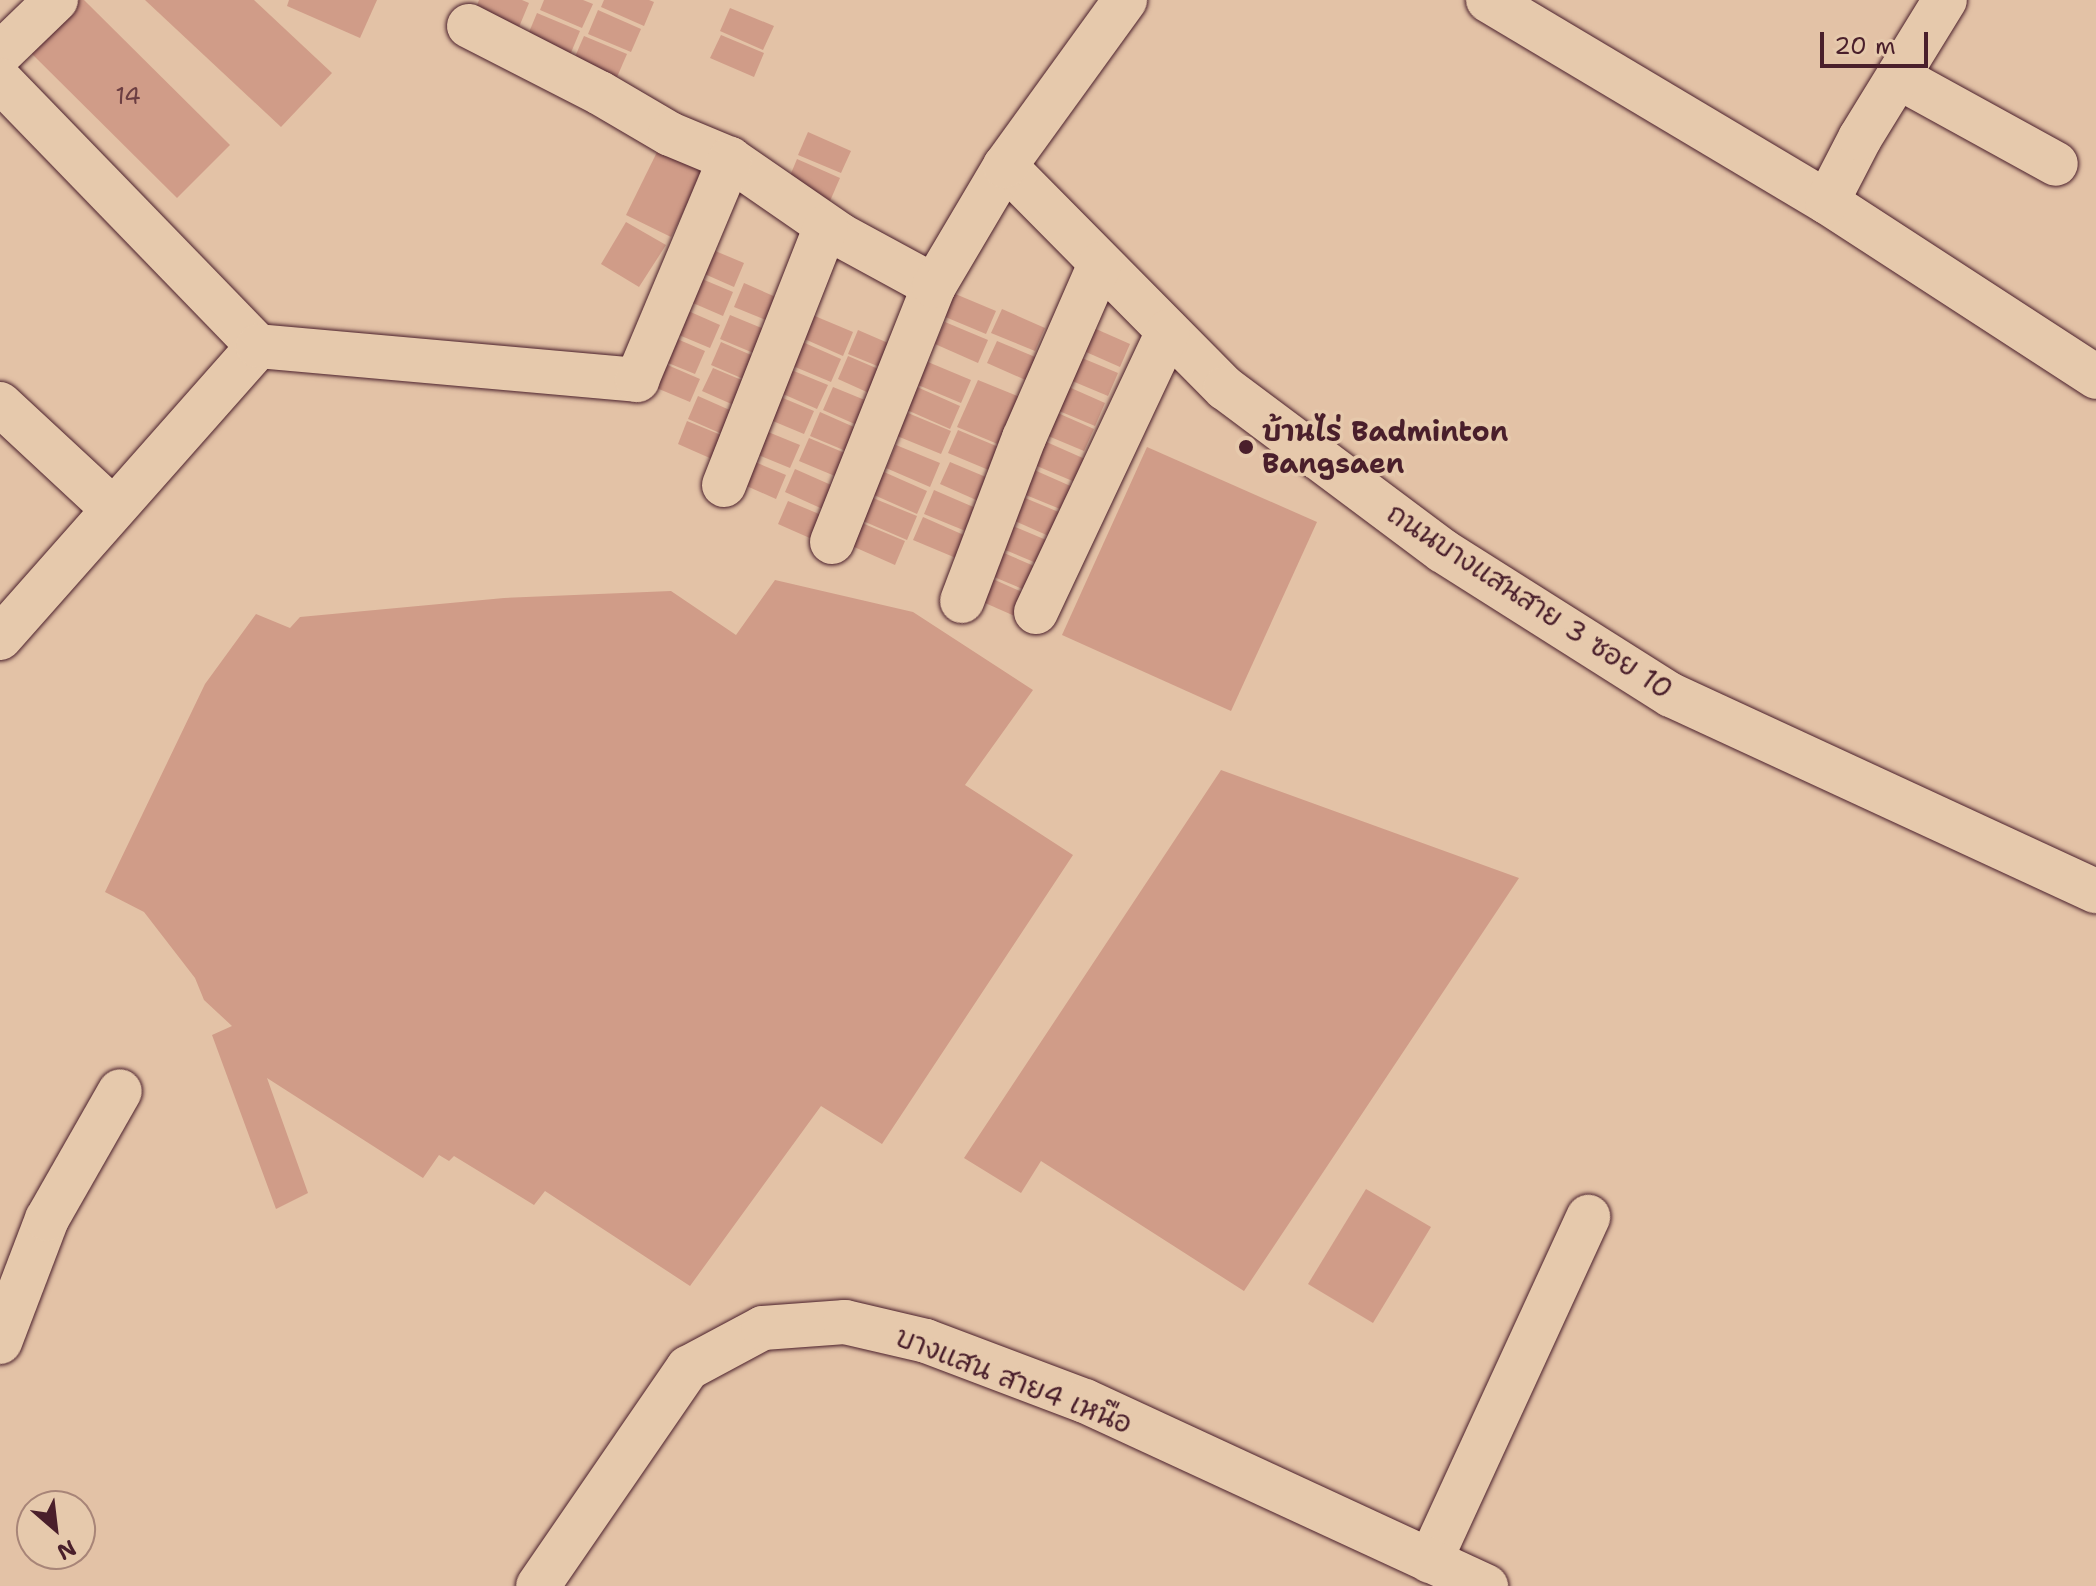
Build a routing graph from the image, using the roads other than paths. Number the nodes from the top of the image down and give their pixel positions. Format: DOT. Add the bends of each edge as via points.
graph roads {
  1 [pos="56,0"];
  2 [pos="1125,0"];
  3 [pos="1488,0"];
  4 [pos="1945,0"];
  5 [pos="469,26"];
  6 [pos="0,54"];
  7 [pos="1898,77"];
  8 [pos="0,80"];
  9 [pos="730,159"];
  10 [pos="2056,164"];
  11 [pos="1005,166"];
  12 [pos="1827,202"];
  13 [pos="826,226"];
  14 [pos="1100,264"];
  15 [pos="934,286"];
  16 [pos="1168,331"];
  17 [pos="258,346"];
  18 [pos="2096,377"];
  19 [pos="0,404"];
  20 [pos="724,485"];
  21 [pos="112,508"];
  22 [pos="832,542"];
  23 [pos="962,601"];
  24 [pos="1036,612"];
  25 [pos="0,638"];
  26 [pos="2096,891"];
  27 [pos="120,1091"];
  28 [pos="1588,1217"];
  29 [pos="0,1342"];
  30 [pos="1430,1561"];
  31 [pos="538,1586"];
  32 [pos="1486,1586"];
  1 -- 6 [label="street"];
  2 -- 11 [label="street"];
  3 -- 12 [label="street"];
  4 -- 7 [label="street"];
  5 -- 9 [label="street" via="670,134"];
  7 -- 10 [label="street"];
  7 -- 12 [label="street"];
  8 -- 17 [label="street"];
  9 -- 13 [label="street"];
  9 -- 17 [label="street" via="637,380"];
  11 -- 14 [label="street, ถนนบางแสนสาย 3 ซอย 10"];
  11 -- 15 [label="street"];
  12 -- 18 [label="street"];
  13 -- 15 [label="street"];
  13 -- 20 [label="street"];
  14 -- 16 [label="street, ถนนบางแสนสาย 3 ซอย 10"];
  14 -- 23 [label="street" via="1024,438"];
  15 -- 22 [label="street"];
  16 -- 24 [label="street"];
  16 -- 26 [label="street, ถนนบางแสนสาย 3 ซอย 10" via="1225,388 1443,551 1671,695"];
  17 -- 21 [label="street"];
  19 -- 21 [label="street"];
  21 -- 25 [label="street"];
  27 -- 29 [label="street" via="47,1219"];
  28 -- 30 [label="street"];
  30 -- 31 [label="street, บางแสน สาย4 เหนือ" via="1085,1401 926,1341 845,1322 763,1328 688,1368"];
  30 -- 32 [label="street, บางแสน สาย4 เหนือ"];
}
